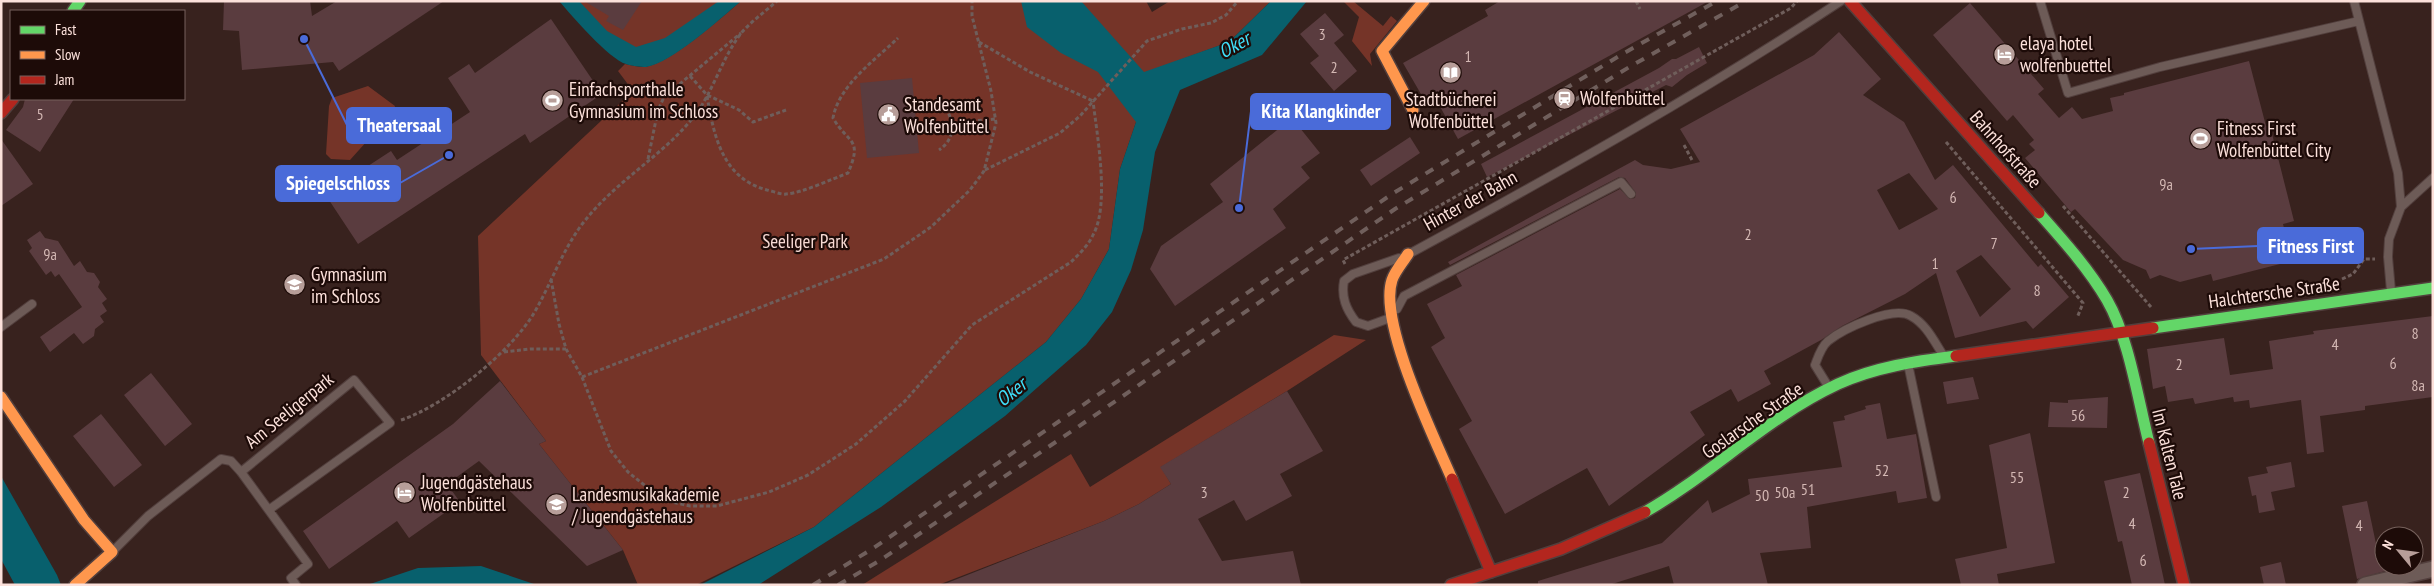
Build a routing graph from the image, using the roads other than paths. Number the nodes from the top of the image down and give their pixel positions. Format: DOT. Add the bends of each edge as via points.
graph roads {
  1 [pos="1424,1"];
  2 [pos="1841,1"];
  3 [pos="1850,1"];
  4 [pos="2040,1"];
  5 [pos="2354,1"];
  6 [pos="2359,21"];
  7 [pos="12,100"];
  8 [pos="1414,110"];
  9 [pos="1,114"];
  10 [pos="2433,178"];
  11 [pos="1631,194"];
  12 [pos="2401,207"];
  13 [pos="1408,254"];
  14 [pos="2433,288"];
  15 [pos="2391,294"];
  16 [pos="32,304"];
  17 [pos="1392,317"];
  18 [pos="1,327"];
  19 [pos="2120,332"];
  20 [pos="1945,357"];
  21 [pos="1908,364"];
  22 [pos="1829,388"];
  23 [pos="1,397"];
  24 [pos="241,472"];
  25 [pos="1936,497"];
  26 [pos="270,509"];
  27 [pos="112,552"];
  28 [pos="2433,569"];
  29 [pos="1491,572"];
  30 [pos="78,583"];
  31 [pos="296,585"];
  32 [pos="1451,585"];
  33 [pos="2184,585"];
  34 [pos="2365,585"];
  1 -- 8 [label="street" via="1382,51"];
  2 -- 13 [label="lane, Hinter der Bahn" via="1701,89"];
  3 -- 19 [label="street, Bahnhofstraße" via="2090,274 2108,301"];
  4 -- 6 [label="lane" via="2068,93 2160,67"];
  5 -- 6 [label="lane"];
  6 -- 12 [label="lane" via="2398,173"];
  7 -- 9 [label="street"];
  10 -- 12 [label="lane"];
  11 -- 17 [label="lane" via="1621,182 1404,296"];
  12 -- 15 [label="lane" via="2390,239"];
  13 -- 17 [label="street, Hinter der Bahn" via="1392,279"];
  13 -- 17 [label="lane" via="1352,274 1344,281 1344,302 1356,322 1368,326"];
  14 -- 15 [label="street, Halchtersche Straße"];
  15 -- 19 [label="street, Halchtersche Straße"];
  16 -- 18 [label="lane"];
  17 -- 29 [label="street, Hinter der Bahn" via="1405,367"];
  19 -- 20 [label="street, Goslarsche Straße"];
  19 -- 33 [label="street, Im Kalten Tale"];
  20 -- 21 [label="street, Goslarsche Straße"];
  20 -- 22 [label="lane" via="1922,324 1910,314 1883,315 1827,342 1815,365"];
  21 -- 22 [label="street, Goslarsche Straße" via="1868,373"];
  21 -- 25 [label="lane"];
  22 -- 29 [label="street, Goslarsche Straße" via="1782,416 1664,502 1584,542"];
  23 -- 27 [label="street" via="84,520"];
  24 -- 26 [label="lane"];
  24 -- 26 [label="lane, Am Seeligerpark" via="354,380 390,423"];
  24 -- 27 [label="lane, Am Seeligerpark" via="231,461 220,459 148,516"];
  26 -- 31 [label="lane" via="308,564 291,578"];
  27 -- 30 [label="street, Am Seeligerpark"];
  28 -- 34 [label="street"];
  29 -- 32 [label="street, Goslarsche Straße"];
}
